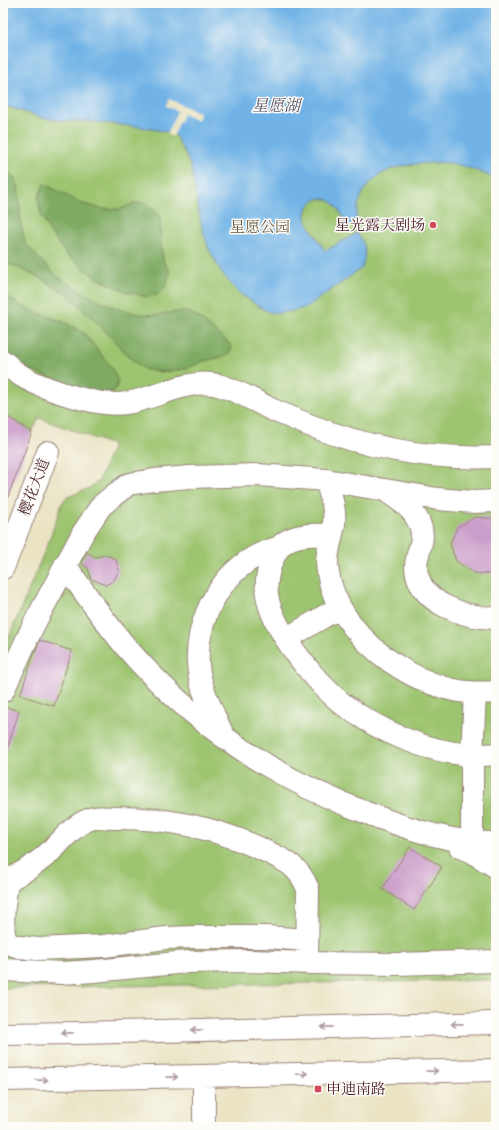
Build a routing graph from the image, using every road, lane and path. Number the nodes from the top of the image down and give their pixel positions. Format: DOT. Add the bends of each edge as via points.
graph roads {
  1 [pos="3,361"];
  2 [pos="48,452"];
  3 [pos="496,458"];
  4 [pos="326,480"];
  5 [pos="384,491"];
  6 [pos="496,501"];
  7 [pos="331,536"];
  8 [pos="278,548"];
  9 [pos="65,565"];
  10 [pos="3,568"];
  11 [pos="340,607"];
  12 [pos="496,618"];
  13 [pos="286,638"];
  14 [pos="3,691"];
  15 [pos="485,693"];
  16 [pos="225,738"];
  17 [pos="496,754"];
  18 [pos="472,755"];
  19 [pos="496,843"];
  20 [pos="473,848"];
  21 [pos="496,867"];
  22 [pos="5,881"];
  23 [pos="307,940"];
  24 [pos="496,961"];
  25 [pos="307,963"];
  26 [pos="3,970"];
  27 [pos="496,1023"];
  28 [pos="3,1034"];
  29 [pos="496,1070"];
  30 [pos="204,1076"];
  31 [pos="3,1080"];
  32 [pos="204,1127"];
  1 -- 3 [label="street" via="17,373 38,384 68,395 99,402 126,403 184,387 217,385 239,392 310,425 370,445 421,454"];
  2 -- 10 [label="street, 樱花大道"];
  4 -- 5 [label="street"];
  4 -- 7 [label="street" via="333,507 334,523"];
  4 -- 9 [label="street" via="258,475 190,477 129,484 101,506"];
  5 -- 6 [label="street" via="438,500"];
  5 -- 12 [label="street" via="406,505 420,525 422,545 416,566 419,581 424,589 436,601 452,610 477,617"];
  7 -- 8 [label="street" via="304,535 285,542"];
  7 -- 11 [label="street" via="327,563 330,581"];
  8 -- 13 [label="street" via="268,573 267,587 275,620"];
  8 -- 16 [label="street" via="266,550 228,578 204,619 198,654 199,673"];
  9 -- 14 [label="street"];
  9 -- 16 [label="street" via="106,623 151,674"];
  11 -- 13 [label="street"];
  11 -- 15 [label="street" via="363,639 404,672 431,684 454,690"];
  13 -- 18 [label="street" via="315,678 343,704 373,724 410,742"];
  15 -- 18 [label="street"];
  16 -- 20 [label="street" via="250,756 316,792 410,828"];
  17 -- 18 [label="street"];
  18 -- 20 [label="street"];
  19 -- 20 [label="street"];
  20 -- 21 [label="street"];
  22 -- 23 [label="street" via="4,939 20,947 104,946 195,937"];
  22 -- 23 [label="street" via="29,869 75,826 89,819 134,818 183,824 244,841 273,854 298,871 308,889"];
  23 -- 25 [label="street"];
  24 -- 25 [label="street"];
  25 -- 26 [label="street" via="187,962 62,973"];
  27 -- 28 [label="street, one-way"];
  30 -- 29 [label="street, one-way"];
  31 -- 30 [label="street, one-way"];
  30 -- 32 [label="street"];
}
